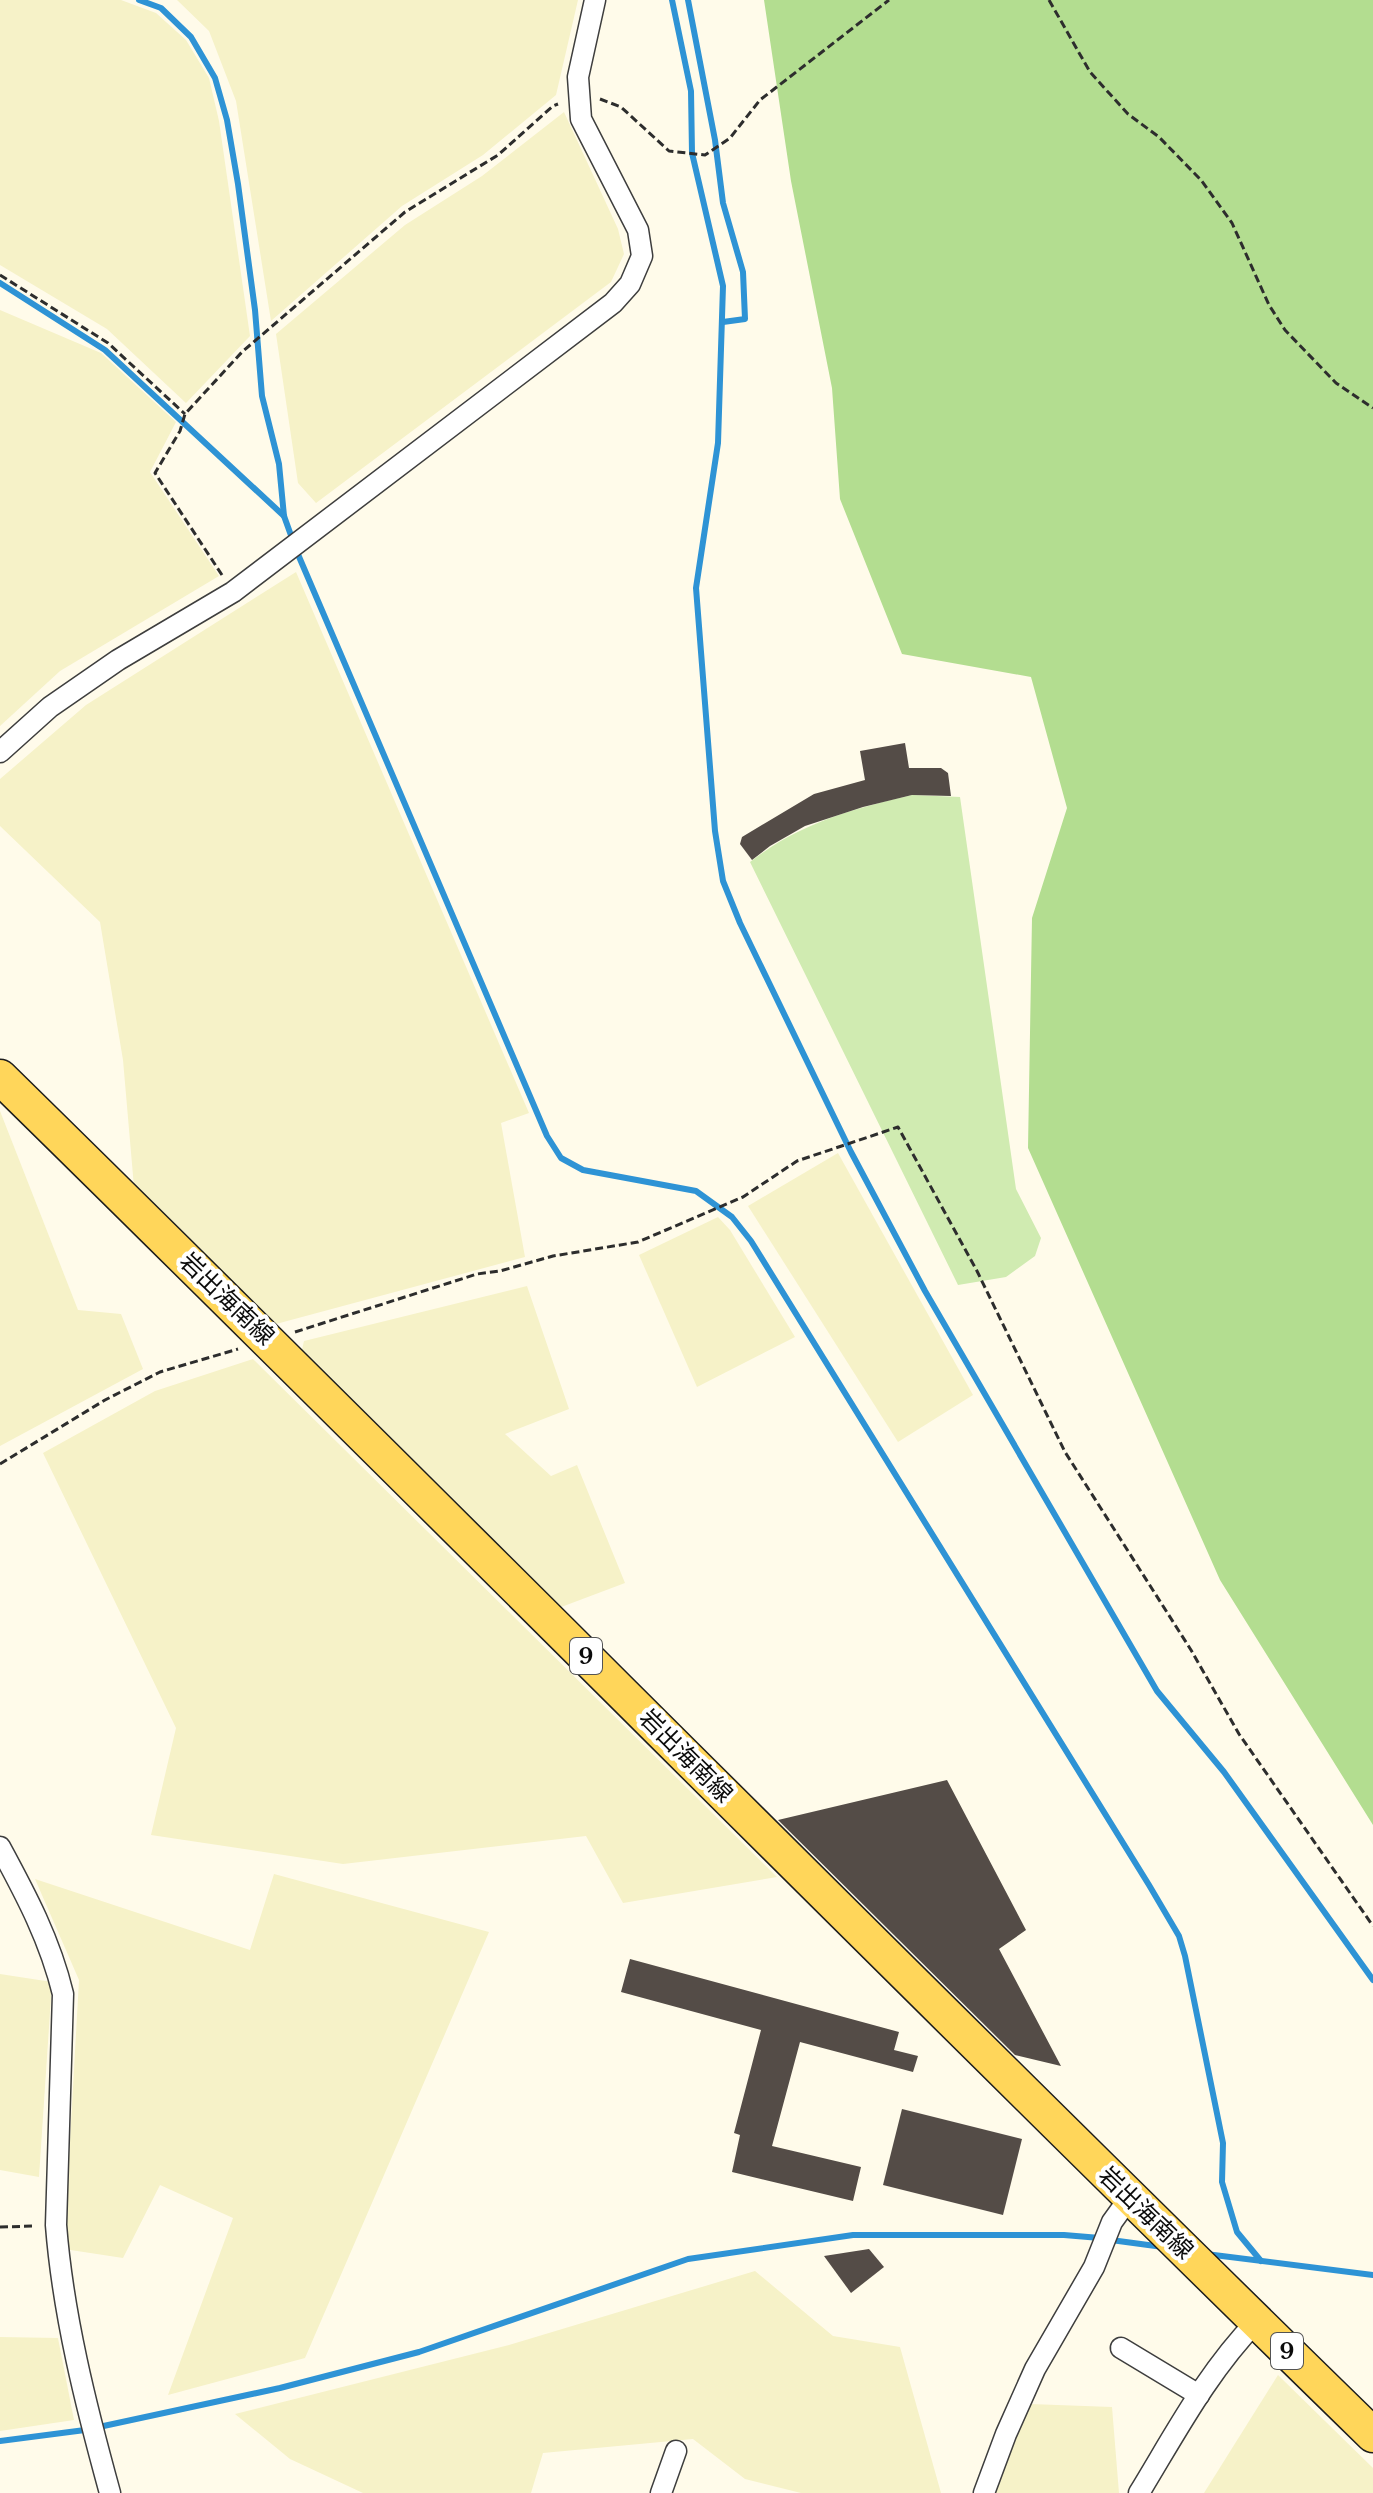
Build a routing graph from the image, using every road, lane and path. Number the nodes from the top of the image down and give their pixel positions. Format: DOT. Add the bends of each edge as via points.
graph roads {
  1 [pos="595,0"];
  2 [pos="889,0"];
  3 [pos="1049,0"];
  4 [pos="599,99"];
  5 [pos="565,102"];
  6 [pos="0,275"];
  7 [pos="1373,408"];
  8 [pos="185,414"];
  9 [pos="233,592"];
  10 [pos="0,752"];
  11 [pos="0,1077"];
  12 [pos="269,1340"];
  13 [pos="0,1464"];
  14 [pos="0,1847"];
  15 [pos="1373,1926"];
  16 [pos="1121,2210"];
  17 [pos="56,2225"];
  18 [pos="0,2227"];
  19 [pos="1257,2321"];
  20 [pos="1121,2348"];
  21 [pos="1199,2395"];
  22 [pos="1373,2435"];
  23 [pos="676,2451"];
  24 [pos="663,2492"];
  25 [pos="110,2493"];
  26 [pos="984,2493"];
  27 [pos="1139,2493"];
  1 -- 9 [label="street" via="578,77 581,119 638,230 642,256 630,284 613,303"];
  2 -- 4 [label="path" via="760,100 730,138 705,155 669,151 621,107"];
  3 -- 7 [label="path" via="1090,72 1201,180 1232,223 1285,330 1336,383"];
  5 -- 8 [label="path" via="553,106 498,155 405,212 242,352"];
  6 -- 8 [label="path" via="108,343"];
  8 -- 9 [label="path" via="155,473"];
  9 -- 10 [label="street" via="118,660 50,707"];
  11 -- 12 [label="main road, 岩出海南線 / 9"];
  12 -- 13 [label="path" via="160,1372"];
  12 -- 15 [label="path" via="477,1274 638,1242 743,1197 797,1161 898,1127 977,1271 1065,1452 1239,1734"];
  12 -- 16 [label="main road, 岩出海南線 / 9"];
  14 -- 17 [label="street" via="37,1915 63,1994"];
  16 -- 19 [label="main road, 岩出海南線 / 9" via="1170,2236"];
  16 -- 26 [label="street" via="1035,2369"];
  17 -- 18 [label="path"];
  17 -- 25 [label="street" via="88,2407"];
  19 -- 21 [label="street"];
  19 -- 22 [label="main road, 岩出海南線 / 9"];
  20 -- 21 [label="street"];
  21 -- 27 [label="street"];
  23 -- 24 [label="street"];
}
